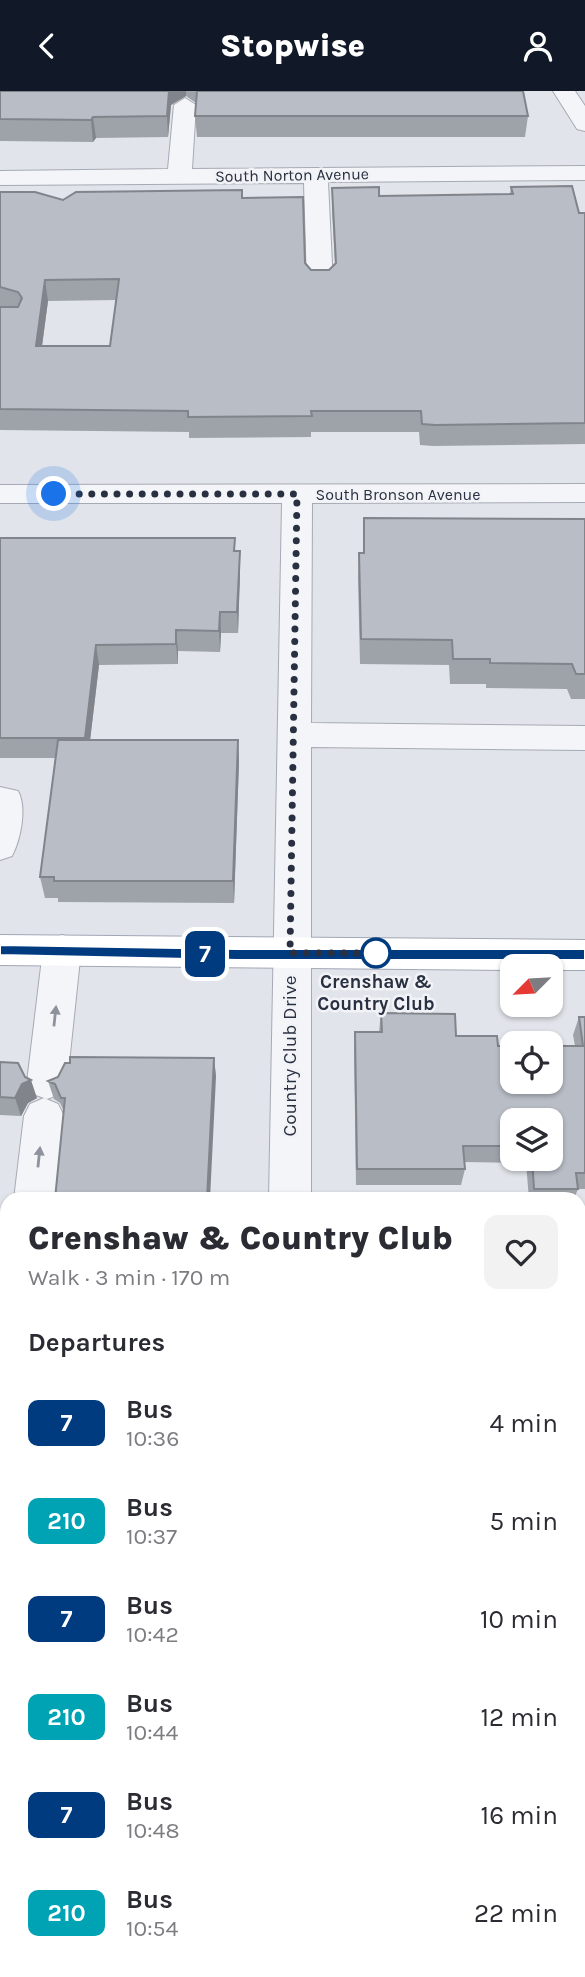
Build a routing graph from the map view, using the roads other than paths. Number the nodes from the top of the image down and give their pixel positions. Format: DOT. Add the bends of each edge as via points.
graph roads {
  1 [pos="564,91"];
  2 [pos="184,105"];
  3 [pos="585,124"];
  4 [pos="585,173"];
  5 [pos="316,175"];
  6 [pos="179,176"];
  7 [pos="0,178"];
  8 [pos="320,284"];
  9 [pos="585,493"];
  10 [pos="0,494"];
  11 [pos="297,494"];
  12 [pos="295,735"];
  13 [pos="585,738"];
  14 [pos="0,800"];
  15 [pos="0,846"];
  16 [pos="0,950"];
  17 [pos="62,950"];
  18 [pos="290,953"];
  19 [pos="585,955"];
  20 [pos="36,1192"];
  21 [pos="290,1192"];
  1 -- 3 [label="street"];
  2 -- 6 [label="street"];
  4 -- 5 [label="street, South Norton Avenue"];
  5 -- 6 [label="street, South Norton Avenue"];
  5 -- 8 [label="street"];
  6 -- 7 [label="street, South Norton Avenue"];
  9 -- 11 [label="street, South Bronson Avenue"];
  10 -- 11 [label="street, South Bronson Avenue"];
  11 -- 12 [label="street, Country Club Drive"];
  12 -- 13 [label="street"];
  12 -- 18 [label="street, Country Club Drive"];
  14 -- 15 [label="street" via="6,800"];
  16 -- 17 [label="main road"];
  17 -- 18 [label="main road"];
  20 -- 17 [label="street, one-way"];
  18 -- 19 [label="main road"];
  18 -- 21 [label="street, Country Club Drive"];
}
